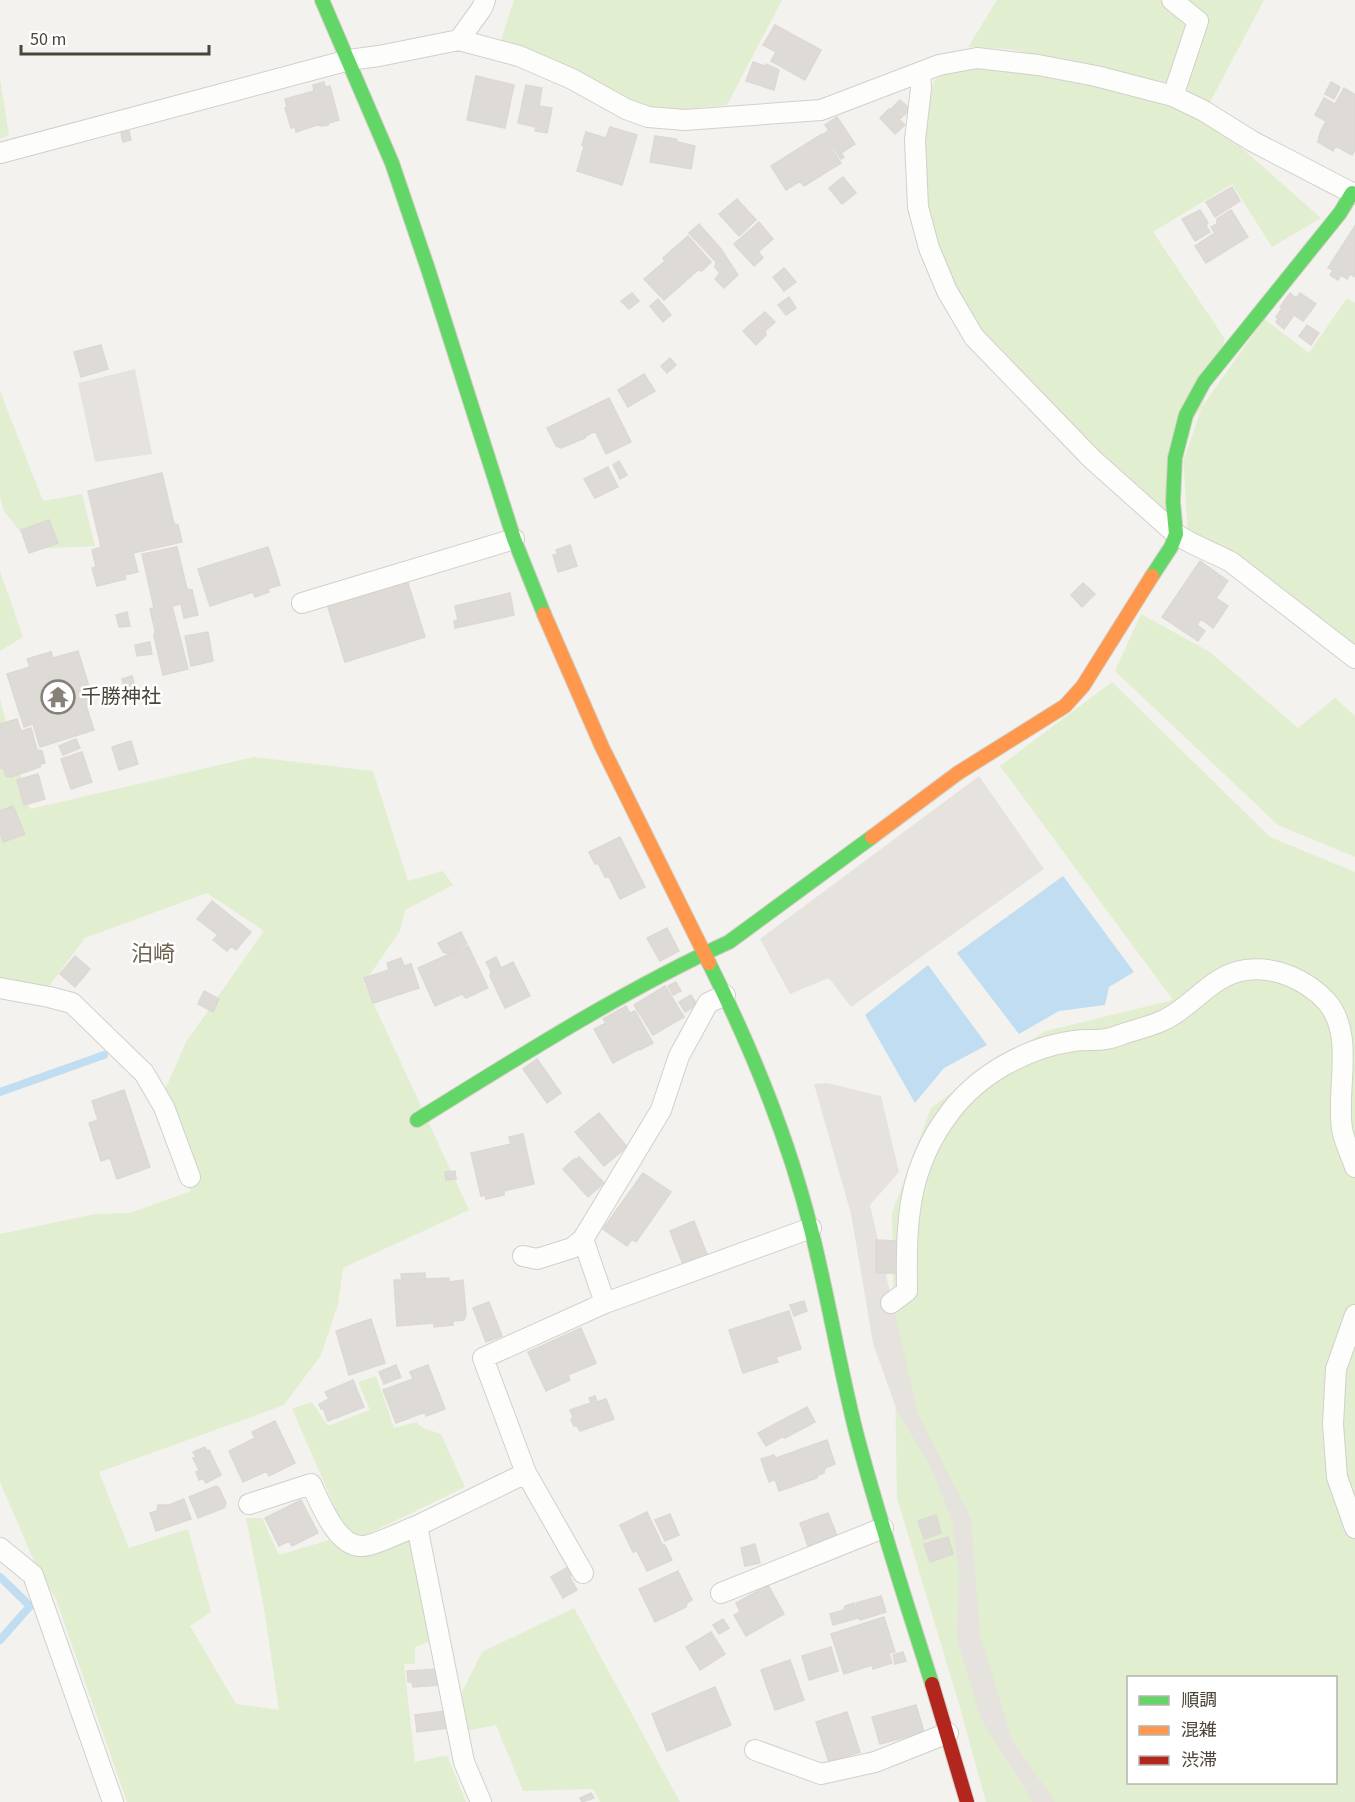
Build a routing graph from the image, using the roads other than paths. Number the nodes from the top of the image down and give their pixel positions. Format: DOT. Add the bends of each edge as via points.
graph roads {
  1 [pos="322,0"];
  2 [pos="485,0"];
  3 [pos="1172,0"];
  4 [pos="459,40"];
  5 [pos="349,60"];
  6 [pos="920,73"];
  7 [pos="1173,96"];
  8 [pos="0,153"];
  9 [pos="1353,194"];
  10 [pos="1176,534"];
  11 [pos="514,539"];
  12 [pos="302,603"];
  13 [pos="1355,658"];
  14 [pos="703,954"];
  15 [pos="0,988"];
  16 [pos="725,995"];
  17 [pos="417,1120"];
  18 [pos="1355,1167"];
  19 [pos="190,1178"];
  20 [pos="811,1228"];
  21 [pos="583,1239"];
  22 [pos="523,1256"];
  23 [pos="605,1303"];
  24 [pos="891,1303"];
  25 [pos="1355,1315"];
  26 [pos="526,1473"];
  27 [pos="249,1504"];
  28 [pos="417,1526"];
  29 [pos="883,1528"];
  30 [pos="1355,1528"];
  31 [pos="0,1548"];
  32 [pos="583,1574"];
  33 [pos="721,1593"];
  34 [pos="948,1733"];
  35 [pos="755,1750"];
  36 [pos="113,1802"];
  37 [pos="481,1802"];
  38 [pos="966,1802"];
  1 -- 5 [label="street"];
  2 -- 4 [label="street"];
  3 -- 7 [label="street" via="1198,21"];
  4 -- 5 [label="street"];
  4 -- 6 [label="street" via="519,56 648,117 685,120 821,110"];
  5 -- 8 [label="street"];
  5 -- 11 [label="street" via="399,184"];
  6 -- 7 [label="street" via="977,58 1085,74"];
  6 -- 10 [label="street" via="915,140 918,207 928,248 947,291 974,337 1092,459"];
  7 -- 9 [label="street"];
  9 -- 10 [label="street" via="1204,382 1186,415 1175,458"];
  10 -- 13 [label="street" via="1231,562"];
  10 -- 14 [label="street" via="1083,686 1065,706 958,773 729,942"];
  11 -- 12 [label="street"];
  11 -- 14 [label="street" via="602,747"];
  14 -- 16 [label="street"];
  14 -- 17 [label="street" via="567,1027"];
  15 -- 19 [label="street" via="72,1002 144,1073 164,1107"];
  16 -- 20 [label="street" via="790,1156"];
  16 -- 21 [label="street" via="708,1003 679,1056 661,1110"];
  18 -- 24 [label="street" via="1342,1129 1345,1040 1329,1003 1311,986 1270,970 1246,970 1223,976 1167,1019 1107,1039 1046,1046 1018,1058 967,1092 939,1128 920,1164 908,1223 907,1291"];
  20 -- 23 [label="street"];
  20 -- 29 [label="street" via="856,1431"];
  21 -- 22 [label="street" via="572,1248 537,1259"];
  21 -- 23 [label="street"];
  23 -- 26 [label="street" via="483,1358"];
  25 -- 30 [label="street" via="1336,1369 1333,1424 1337,1477"];
  26 -- 28 [label="street"];
  26 -- 32 [label="street"];
  27 -- 28 [label="street" via="310,1484 339,1537 352,1545 364,1546"];
  28 -- 37 [label="street" via="464,1762"];
  29 -- 33 [label="street"];
  29 -- 34 [label="street"];
  31 -- 36 [label="street" via="33,1575"];
  34 -- 35 [label="street" via="875,1762 821,1774"];
  34 -- 38 [label="street"];
}
